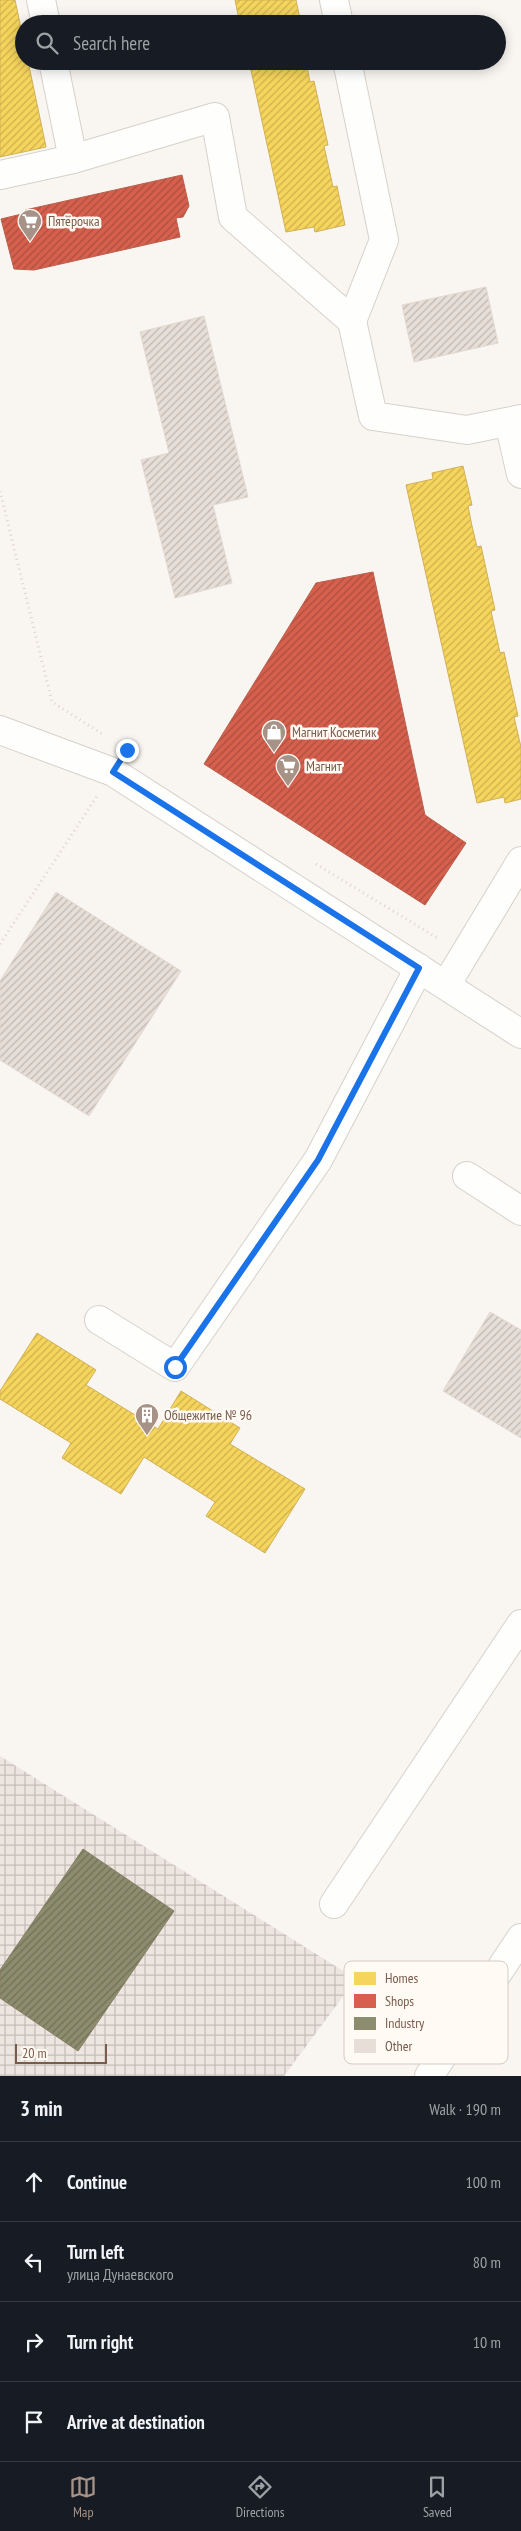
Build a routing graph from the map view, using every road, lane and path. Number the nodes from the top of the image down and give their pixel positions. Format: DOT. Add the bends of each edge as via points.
graph roads {
  1 [pos="41,0"];
  2 [pos="334,0"];
  3 [pos="44,15"];
  4 [pos="337,15"];
  5 [pos="56,70"];
  6 [pos="349,70"];
  7 [pos="73,159"];
  8 [pos="0,175"];
  9 [pos="352,321"];
  10 [pos="515,420"];
  11 [pos="521,474"];
  12 [pos="0,491"];
  13 [pos="0,730"];
  14 [pos="110,739"];
  15 [pos="113,772"];
  16 [pos="521,861"];
  17 [pos="312,862"];
  18 [pos="0,944"];
  19 [pos="464,954"];
  20 [pos="419,968"];
  21 [pos="446,985"];
  22 [pos="521,1034"];
  23 [pos="466,1176"];
  24 [pos="521,1211"];
  25 [pos="99,1320"];
  26 [pos="521,1624"];
  27 [pos="334,1904"];
  28 [pos="521,1938"];
  29 [pos="506,1961"];
  30 [pos="437,2064"];
  31 [pos="429,2076"];
  1 -- 3 [label="street"];
  2 -- 4 [label="street"];
  5 -- 7 [label="street"];
  6 -- 9 [label="street" via="384,240"];
  7 -- 8 [label="street"];
  7 -- 9 [label="street" via="215,116 233,217"];
  9 -- 10 [label="street" via="373,416 467,430"];
  10 -- 11 [label="street"];
  12 -- 14 [label="path" via="52,702"];
  13 -- 15 [label="street"];
  15 -- 18 [label="path"];
  15 -- 20 [label="street"];
  16 -- 19 [label="street"];
  17 -- 19 [label="path"];
  19 -- 21 [label="street"];
  20 -- 21 [label="street"];
  20 -- 25 [label="street" via="318,1160 175,1367"];
  21 -- 22 [label="street"];
  23 -- 24 [label="street"];
  26 -- 27 [label="street"];
  28 -- 29 [label="street"];
  30 -- 31 [label="street"];
}
